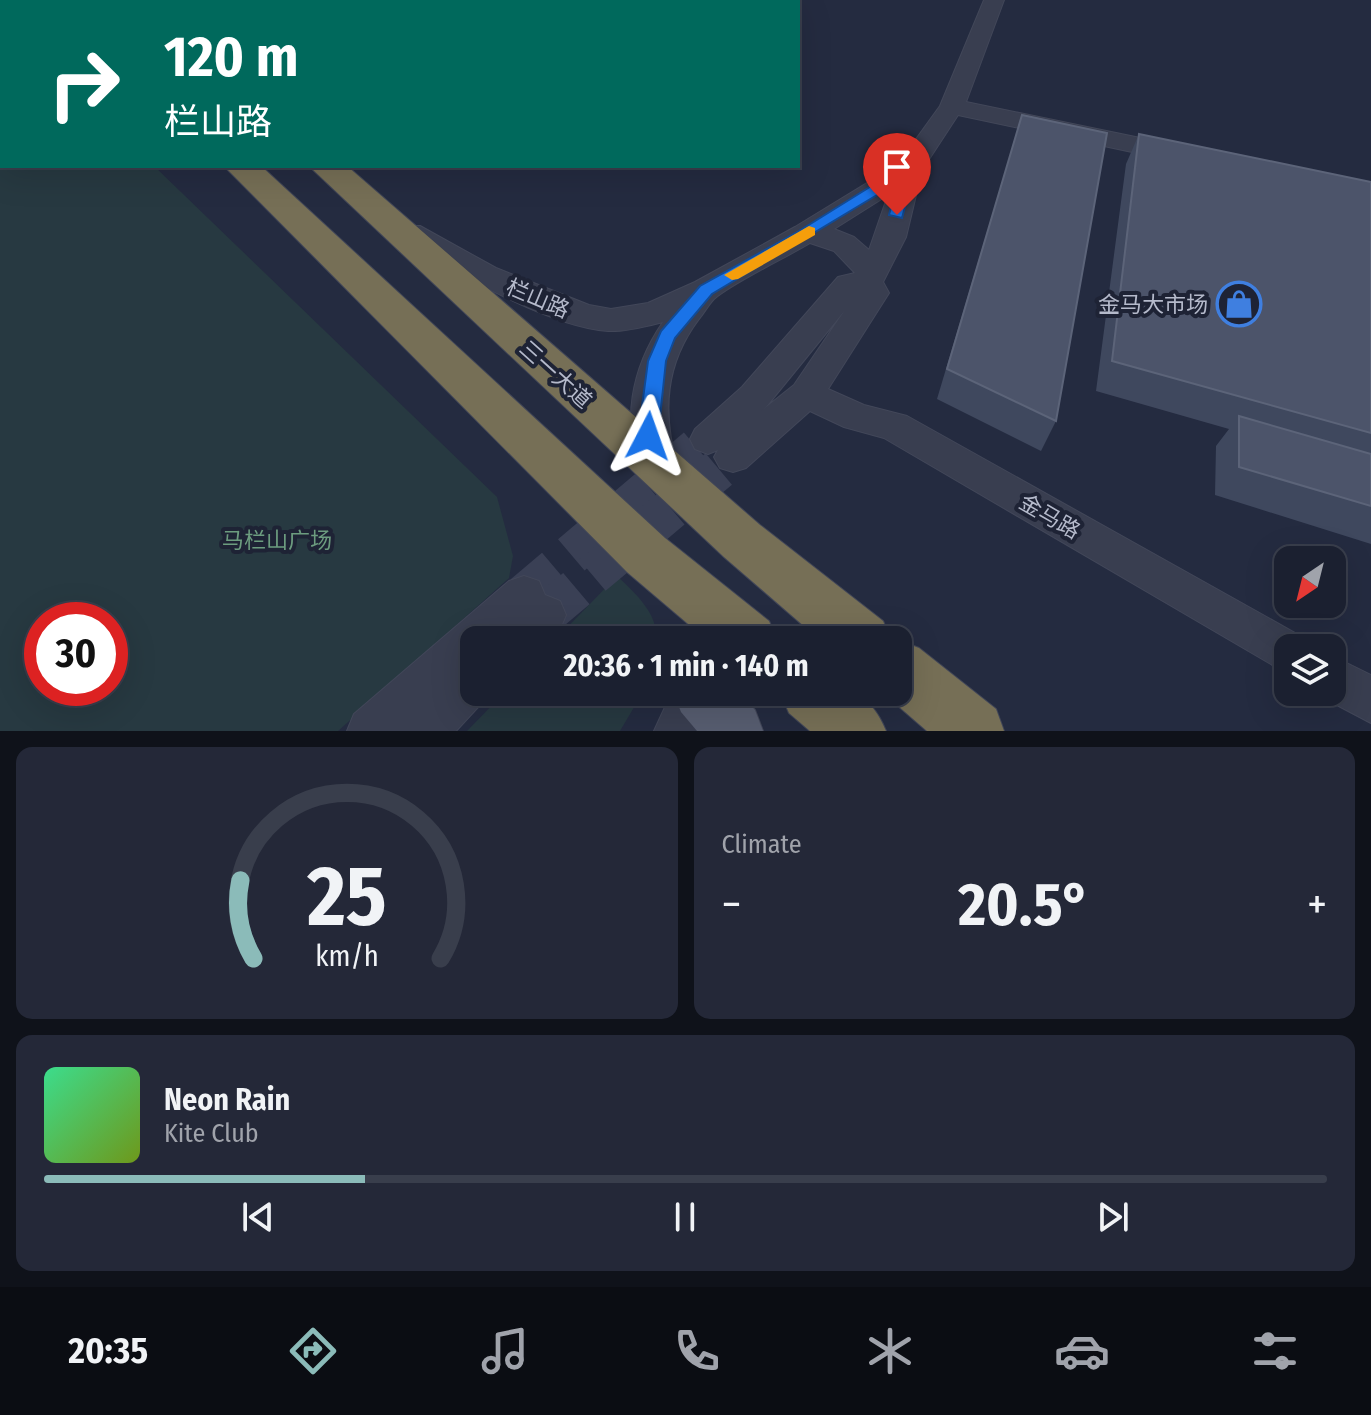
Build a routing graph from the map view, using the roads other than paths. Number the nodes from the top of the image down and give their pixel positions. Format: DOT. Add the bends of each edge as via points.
graph roads {
  1 [pos="994,0"];
  2 [pos="952,106"];
  3 [pos="1200,159"];
  4 [pos="209,168"];
  5 [pos="243,168"];
  6 [pos="328,168"];
  7 [pos="908,170"];
  8 [pos="381,217"];
  9 [pos="805,234"];
  10 [pos="869,278"];
  11 [pos="706,290"];
  12 [pos="806,394"];
  13 [pos="550,464"];
  14 [pos="658,465"];
  15 [pos="529,616"];
  16 [pos="702,618"];
  17 [pos="846,626"];
  18 [pos="1274,645"];
  19 [pos="912,680"];
  20 [pos="1346,686"];
  21 [pos="460,695"];
  22 [pos="1371,700"];
  23 [pos="691,706"];
  24 [pos="711,706"];
  25 [pos="827,706"];
  26 [pos="371,731"];
  27 [pos="423,731"];
  28 [pos="678,731"];
  29 [pos="734,731"];
  30 [pos="856,731"];
  31 [pos="974,731"];
  1 -- 2 [label="street, 栏山路"];
  2 -- 3 [label="street"];
  2 -- 7 [label="street, 栏山路"];
  4 -- 13 [label="highway"];
  5 -- 13 [label="highway"];
  6 -- 8 [label="highway, 三一大道"];
  7 -- 9 [label="street, 栏山路"];
  7 -- 10 [label="street, 栏山路" via="891,237"];
  8 -- 11 [label="street, 栏山路" via="485,275 584,316 635,318"];
  8 -- 14 [label="highway, 三一大道"];
  9 -- 10 [label="street" via="839,241 859,256"];
  9 -- 11 [label="street, 栏山路"];
  10 -- 12 [label="street, 栏山路" via="873,293"];
  10 -- 12 [label="street, 栏山路" via="849,284 754,397 720,448"];
  11 -- 14 [label="street, 栏山路" via="667,336 657,361 648,436"];
  12 -- 18 [label="street, 金马路" via="857,417 894,426"];
  13 -- 16 [label="highway" via="646,555"];
  14 -- 17 [label="highway, 三一大道"];
  15 -- 26 [label="street"];
  19 -- 31 [label="highway"];
  20 -- 22 [label="street"];
  21 -- 27 [label="street"];
  23 -- 28 [label="street"];
  24 -- 29 [label="main road"];
  25 -- 30 [label="highway"];
}
